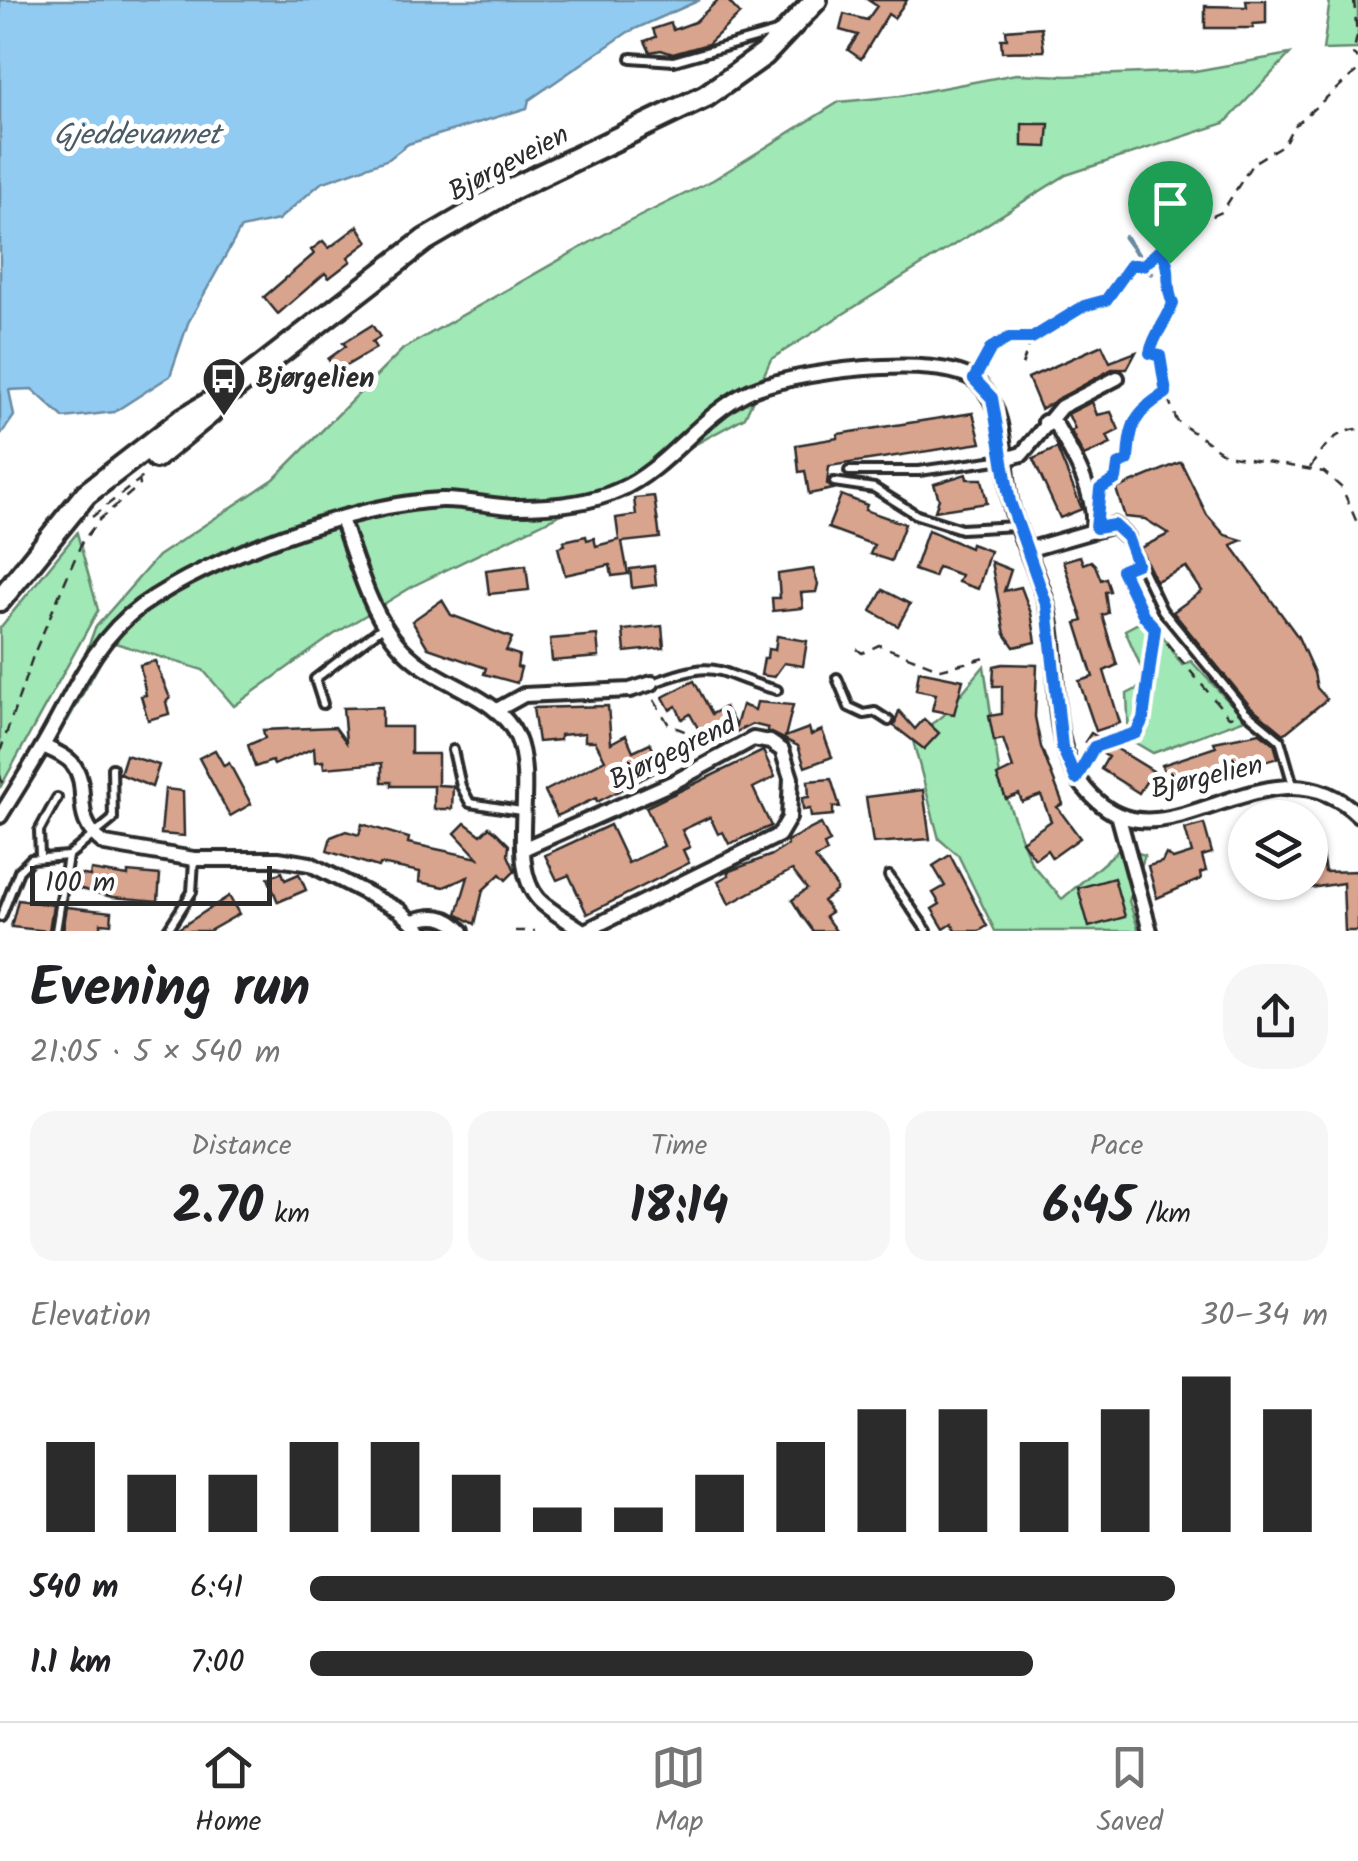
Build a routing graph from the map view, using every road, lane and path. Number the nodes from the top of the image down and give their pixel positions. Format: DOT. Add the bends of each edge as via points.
graph roads {
  1 [pos="816,0"];
  2 [pos="1354,0"];
  3 [pos="792,29"];
  4 [pos="631,58"];
  5 [pos="1358,58"];
  6 [pos="1358,70"];
  7 [pos="1160,250"];
  8 [pos="1032,338"];
  9 [pos="1022,365"];
  10 [pos="1117,378"];
  11 [pos="974,379"];
  12 [pos="1166,393"];
  13 [pos="1045,422"];
  14 [pos="1358,430"];
  15 [pos="1005,459"];
  16 [pos="1309,469"];
  17 [pos="850,471"];
  18 [pos="139,480"];
  19 [pos="834,482"];
  20 [pos="1100,489"];
  21 [pos="341,519"];
  22 [pos="1358,525"];
  23 [pos="1018,526"];
  24 [pos="1092,529"];
  25 [pos="1127,537"];
  26 [pos="1027,550"];
  27 [pos="1137,564"];
  28 [pos="1128,588"];
  29 [pos="0,600"];
  30 [pos="384,625"];
  31 [pos="1155,628"];
  32 [pos="857,649"];
  33 [pos="985,658"];
  34 [pos="837,678"];
  35 [pos="649,684"];
  36 [pos="777,690"];
  37 [pos="322,704"];
  38 [pos="496,710"];
  39 [pos="1245,710"];
  40 [pos="889,722"];
  41 [pos="44,746"];
  42 [pos="453,750"];
  43 [pos="0,752"];
  44 [pos="709,763"];
  45 [pos="112,768"];
  46 [pos="1076,779"];
  47 [pos="1293,784"];
  48 [pos="57,798"];
  49 [pos="524,811"];
  50 [pos="1358,815"];
  51 [pos="0,816"];
  52 [pos="1119,818"];
  53 [pos="95,837"];
  54 [pos="526,848"];
  55 [pos="40,855"];
  56 [pos="68,856"];
  57 [pos="194,860"];
  58 [pos="889,876"];
  59 [pos="1,917"];
  60 [pos="417,926"];
  61 [pos="56,931"];
  62 [pos="167,931"];
  63 [pos="462,931"];
  64 [pos="515,931"];
  65 [pos="535,931"];
  66 [pos="584,931"];
  67 [pos="927,931"];
  68 [pos="1150,931"];
  1 -- 3 [label="main road, Bjørgeveien"];
  2 -- 5 [label="path"];
  3 -- 4 [label="lane" via="674,61"];
  3 -- 29 [label="main road, Bjørgeveien" via="706,96 514,188 426,240 233,389 202,423 56,531"];
  6 -- 7 [label="path" via="1284,144 1253,163 1222,212 1174,233"];
  7 -- 8 [label="path" via="1144,265 1131,265 1106,300"];
  7 -- 12 [label="path" via="1170,263 1173,303 1150,353 1160,356"];
  8 -- 9 [label="path"];
  8 -- 11 [label="path" via="1009,338 991,348"];
  10 -- 13 [label="street"];
  11 -- 15 [label="street, Bjørgelien" via="992,398"];
  11 -- 21 [label="street" via="956,370 875,366 802,376 747,392 619,490 568,504 442,500"];
  12 -- 16 [label="path" via="1177,421 1226,454"];
  12 -- 20 [label="path" via="1130,426 1128,460"];
  13 -- 15 [label="street" via="1035,442"];
  13 -- 24 [label="street" via="1056,425 1084,483 1094,508"];
  14 -- 16 [label="path" via="1333,438"];
  15 -- 17 [label="lane" via="919,471"];
  15 -- 23 [label="street, Bjørgelien"];
  16 -- 22 [label="path" via="1342,488"];
  18 -- 43 [label="path" via="75,556"];
  19 -- 23 [label="lane" via="874,488 918,515 961,529"];
  21 -- 30 [label="street, Bjørgegrend"];
  21 -- 41 [label="street" via="251,548 140,607 98,644"];
  23 -- 26 [label="street, Bjørgelien"];
  24 -- 25 [label="street" via="1114,525"];
  24 -- 26 [label="street"];
  25 -- 27 [label="lane"];
  26 -- 46 [label="street, Bjørgelien" via="1047,606 1062,747"];
  27 -- 28 [label="lane" via="1122,570"];
  27 -- 39 [label="lane" via="1162,610"];
  28 -- 31 [label="path"];
  30 -- 37 [label="lane" via="315,679"];
  30 -- 38 [label="street, Bjørgegrend" via="414,660"];
  31 -- 39 [label="path" via="1230,717"];
  31 -- 46 [label="path" via="1139,730 1094,747"];
  32 -- 33 [label="path" via="878,645 942,669"];
  34 -- 40 [label="lane" via="849,707"];
  35 -- 36 [label="lane, Bjørgegrend" via="709,667"];
  35 -- 38 [label="street, Bjørgegrend" via="524,695"];
  35 -- 44 [label="path" via="669,725 692,734"];
  38 -- 49 [label="street, Bjørgegrend" via="516,734 526,768"];
  39 -- 47 [label="lane" via="1280,740"];
  41 -- 51 [label="street"];
  41 -- 53 [label="street" via="73,764 82,816"];
  42 -- 49 [label="lane" via="470,803"];
  44 -- 54 [label="street, Bjørgegrend"];
  44 -- 66 [label="street, Bjørgegrend" via="753,739 782,750 791,778 789,818 779,835"];
  45 -- 53 [label="lane" via="114,820"];
  46 -- 52 [label="street, Bjørgelien"];
  47 -- 50 [label="street, Bjørgelien" via="1344,801"];
  47 -- 52 [label="street, Bjørgelien" via="1167,818"];
  48 -- 55 [label="lane" via="39,831"];
  49 -- 54 [label="street, Bjørgegrend"];
  52 -- 68 [label="street, Bjørgelien"];
  53 -- 56 [label="lane"];
  53 -- 57 [label="street" via="118,848"];
  54 -- 66 [label="street, Bjørgegrend" via="525,873 538,899"];
  55 -- 56 [label="lane"];
  55 -- 59 [label="lane" via="20,871"];
  56 -- 61 [label="lane"];
  57 -- 60 [label="street" via="310,864"];
  57 -- 62 [label="lane" via="192,892"];
  58 -- 67 [label="lane"];
  60 -- 63 [label="street" via="430,915"];
  64 -- 65 [label="path"];
}
